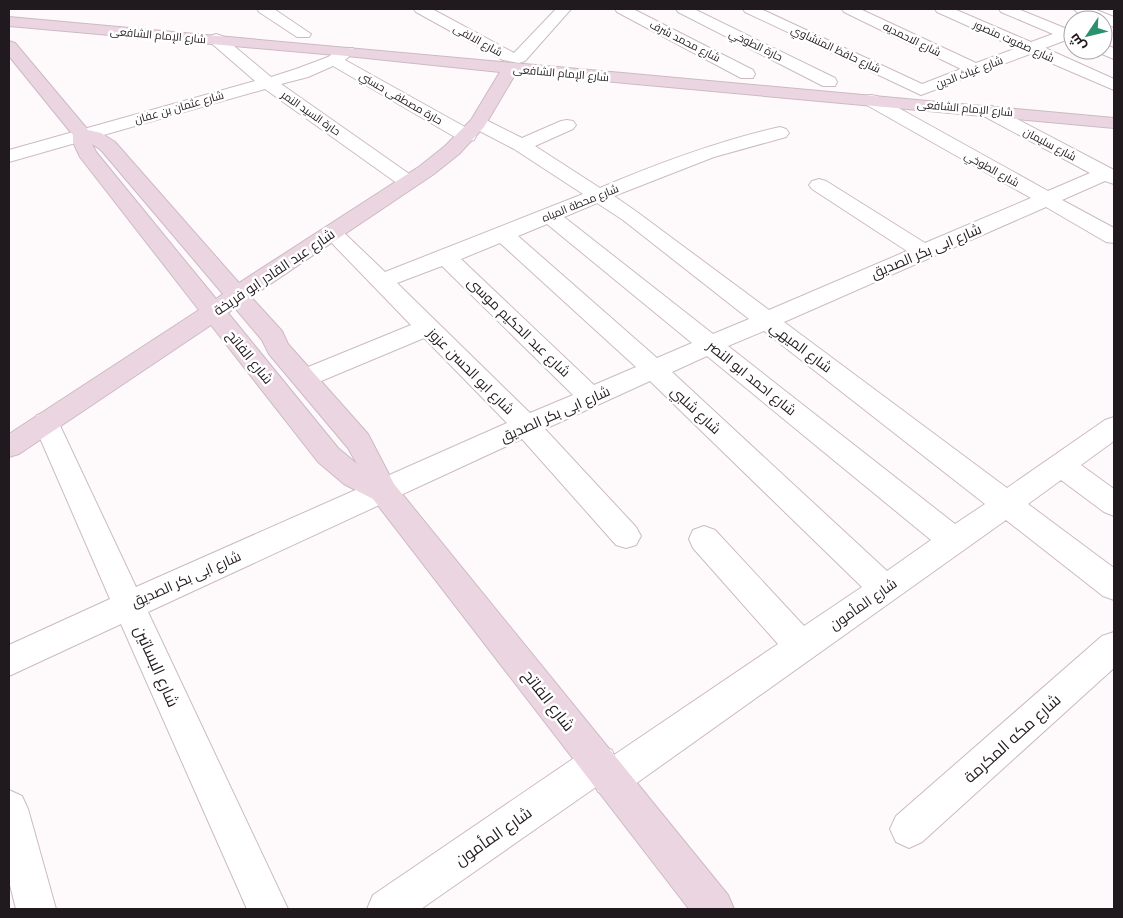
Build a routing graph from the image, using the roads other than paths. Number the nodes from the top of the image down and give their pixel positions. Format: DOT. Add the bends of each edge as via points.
graph roads {
  1 [pos="28,9"];
  2 [pos="264,9"];
  3 [pos="421,9"];
  4 [pos="564,9"];
  5 [pos="622,9"];
  6 [pos="682,9"];
  7 [pos="750,9"];
  8 [pos="849,9"];
  9 [pos="942,9"];
  10 [pos="1006,9"];
  11 [pos="10,17"];
  12 [pos="44,25"];
  13 [pos="1063,31"];
  14 [pos="303,34"];
  15 [pos="1063,37"];
  16 [pos="9,40"];
  17 [pos="216,40"];
  18 [pos="9,46"];
  19 [pos="1031,48"];
  20 [pos="340,55"];
  21 [pos="513,61"];
  22 [pos="975,69"];
  23 [pos="747,74"];
  24 [pos="268,82"];
  25 [pos="829,82"];
  26 [pos="1114,85"];
  27 [pos="921,90"];
  28 [pos="870,100"];
  29 [pos="1056,101"];
  30 [pos="986,110"];
  31 [pos="1114,123"];
  32 [pos="567,125"];
  33 [pos="473,130"];
  34 [pos="780,133"];
  35 [pos="82,134"];
  36 [pos="520,146"];
  37 [pos="9,156"];
  38 [pos="1110,176"];
  39 [pos="408,182"];
  40 [pos="819,186"];
  41 [pos="600,195"];
  42 [pos="1046,199"];
  43 [pos="550,216"];
  44 [pos="332,232"];
  45 [pos="504,235"];
  46 [pos="1114,238"];
  47 [pos="924,252"];
  48 [pos="446,257"];
  49 [pos="382,281"];
  50 [pos="235,296"];
  51 [pos="214,312"];
  52 [pos="766,320"];
  53 [pos="428,327"];
  54 [pos="710,345"];
  55 [pos="654,370"];
  56 [pos="305,378"];
  57 [pos="592,398"];
  58 [pos="46,422"];
  59 [pos="527,427"];
  60 [pos="1114,427"];
  61 [pos="9,447"];
  62 [pos="1060,465"];
  63 [pos="383,490"];
  64 [pos="1007,504"];
  65 [pos="1114,504"];
  66 [pos="626,536"];
  67 [pos="704,539"];
  68 [pos="954,541"];
  69 [pos="1114,586"];
  70 [pos="885,589"];
  71 [pos="130,604"];
  72 [pos="802,647"];
  73 [pos="1114,647"];
  74 [pos="9,660"];
  75 [pos="605,771"];
  76 [pos="9,809"];
  77 [pos="909,829"];
  78 [pos="36,909"];
  79 [pos="268,909"];
  80 [pos="387,909"];
  81 [pos="714,909"];
  1 -- 14 [label="main road, شارع الإمام الشافعى"];
  2 -- 14 [label="street"];
  3 -- 21 [label="street, شارع الالفى"];
  4 -- 21 [label="street"];
  5 -- 23 [label="street, شارع محمد شرف"];
  6 -- 25 [label="street, حارة الطوخي"];
  7 -- 27 [label="street, شارع حافظ المنشاوي"];
  8 -- 22 [label="street, شارع الاحمديه"];
  9 -- 19 [label="street, شارع صفوت منصور"];
  10 -- 13 [label="street"];
  11 -- 12 [label="main road, شارع الإمام الشافعى"];
  12 -- 16 [label="main road"];
  12 -- 17 [label="main road, شارع الإمام الشافعى"];
  14 -- 21 [label="main road, شارع الإمام الشافعى"];
  15 -- 19 [label="street, شارع غياث الدين"];
  17 -- 20 [label="main road, شارع الإمام الشافعى"];
  17 -- 24 [label="street, حارة السيد النمر"];
  18 -- 35 [label="main road, شارع الفاتح"];
  19 -- 22 [label="street, شارع غياث الدين"];
  19 -- 26 [label="street, شارع صفوت منصور"];
  20 -- 21 [label="main road, شارع الإمام الشافعى"];
  20 -- 24 [label="street, شارع عثمان بن عفان" via="302,73"];
  20 -- 33 [label="street, حارة مصطفى حسني"];
  21 -- 23 [label="main road, شارع الإمام الشافعى"];
  21 -- 28 [label="main road, شارع الإمام الشافعى"];
  21 -- 33 [label="main road, شارع عبد القادر ابو فريخة"];
  22 -- 27 [label="street, شارع غياث الدين"];
  23 -- 25 [label="main road, شارع الإمام الشافعى"];
  24 -- 35 [label="street, شارع عثمان بن عفان"];
  24 -- 39 [label="street, حارة السيد النمر"];
  25 -- 27 [label="main road, شارع الإمام الشافعى"];
  27 -- 29 [label="main road, شارع الإمام الشافعى"];
  28 -- 30 [label="main road, شارع الإمام الشافعى"];
  28 -- 42 [label="street, شارع الطوخي"];
  30 -- 31 [label="main road, شارع الإمام الشافعى"];
  30 -- 38 [label="street, شارع سليمان"];
  32 -- 36 [label="street"];
  33 -- 36 [label="street, شارع الميهي"];
  33 -- 39 [label="main road, شارع عبد القادر ابو فريخة"];
  34 -- 41 [label="street, شارع محطة المياه" via="704,153"];
  35 -- 37 [label="street, شارع عثمان بن عفان"];
  35 -- 50 [label="main road, شارع الفاتح" via="108,146"];
  35 -- 51 [label="main road, شارع الفاتح" via="87,153"];
  36 -- 41 [label="street, شارع الميهي"];
  38 -- 42 [label="street, شارع ابى بكر الصديق"];
  39 -- 44 [label="main road, شارع عبد القادر ابو فريخة"];
  40 -- 47 [label="street"];
  41 -- 43 [label="street, شارع محطة المياه"];
  41 -- 52 [label="street, شارع الميهي"];
  42 -- 46 [label="street, شارع الطوخي"];
  42 -- 47 [label="street, شارع ابى بكر الصديق"];
  43 -- 45 [label="street, شارع محطة المياه"];
  43 -- 54 [label="street, شارع احمد ابو النصر"];
  44 -- 49 [label="street, شارع ابو الحسن عزوز"];
  44 -- 50 [label="main road, شارع عبد القادر ابو فريخة"];
  45 -- 48 [label="street, شارع محطة المياه"];
  45 -- 55 [label="street, شارع شلبي"];
  47 -- 52 [label="street, شارع ابى بكر الصديق"];
  48 -- 49 [label="street, شارع محطة المياه"];
  48 -- 57 [label="street, شارع عبد الحكيم موسى"];
  49 -- 53 [label="street, شارع ابو الحسن عزوز"];
  50 -- 51 [label="main road, شارع عبد القادر ابو فريخة"];
  50 -- 56 [label="main road, شارع الفاتح"];
  51 -- 58 [label="main road, شارع عبد القادر ابو فريخة"];
  51 -- 63 [label="main road, شارع الفاتح" via="341,469"];
  52 -- 54 [label="street, شارع ابى بكر الصديق"];
  52 -- 64 [label="street, شارع الميهي"];
  53 -- 56 [label="street"];
  53 -- 59 [label="street, شارع ابو الحسن عزوز"];
  54 -- 55 [label="street, شارع ابى بكر الصديق"];
  54 -- 68 [label="street, شارع احمد ابو النصر"];
  55 -- 57 [label="street, شارع ابى بكر الصديق"];
  55 -- 70 [label="street, شارع شلبي"];
  56 -- 63 [label="main road, شارع الفاتح" via="358,441"];
  57 -- 59 [label="street, شارع ابى بكر الصديق"];
  58 -- 61 [label="main road, شارع عبد القادر ابو فريخة"];
  58 -- 71 [label="street, شارع البساتين"];
  59 -- 63 [label="street, شارع ابى بكر الصديق"];
  59 -- 66 [label="street, شارع ابو الحسن عزوز"];
  60 -- 62 [label="street, شارع المأمون"];
  62 -- 64 [label="street, شارع المأمون"];
  62 -- 65 [label="street"];
  63 -- 71 [label="street, شارع ابى بكر الصديق"];
  63 -- 75 [label="main road, شارع الفاتح"];
  64 -- 68 [label="street, شارع المأمون"];
  64 -- 69 [label="street, شارع الميهي"];
  67 -- 72 [label="street"];
  68 -- 70 [label="street, شارع المأمون"];
  70 -- 72 [label="street, شارع المأمون"];
  71 -- 74 [label="street, شارع ابى بكر الصديق"];
  71 -- 79 [label="street, شارع البساتين"];
  72 -- 75 [label="street, شارع المأمون"];
  73 -- 77 [label="street, شارع مكه المكرمة"];
  75 -- 80 [label="street, شارع المأمون"];
  75 -- 81 [label="main road, شارع الفاتح"];
  76 -- 78 [label="street"];
}
